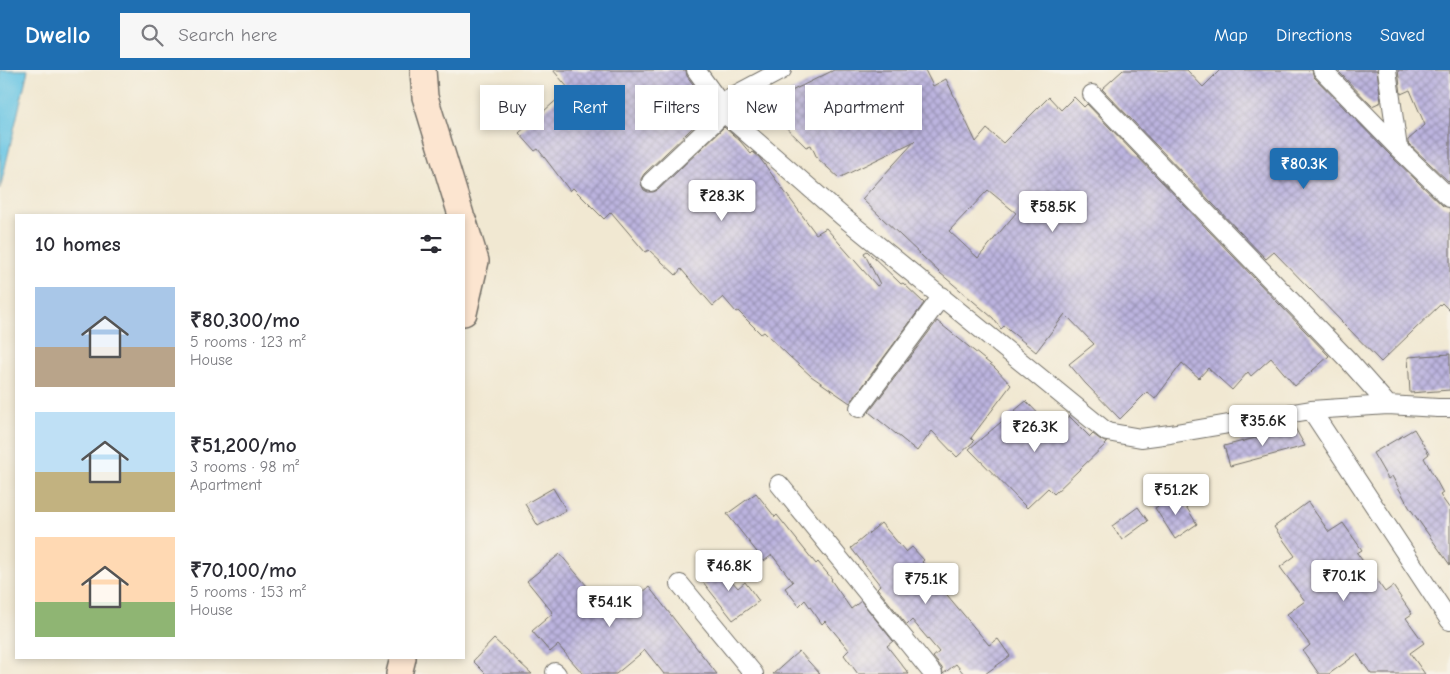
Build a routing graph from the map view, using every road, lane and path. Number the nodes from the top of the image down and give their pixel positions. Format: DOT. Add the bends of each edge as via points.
graph roads {
  1 [pos="423,70"];
  2 [pos="696,70"];
  3 [pos="782,70"];
  4 [pos="1322,70"];
  5 [pos="1388,70"];
  6 [pos="1092,94"];
  7 [pos="722,108"];
  8 [pos="1398,148"];
  9 [pos="651,182"];
  10 [pos="1450,198"];
  11 [pos="462,214"];
  12 [pos="465,225"];
  13 [pos="942,296"];
  14 [pos="465,309"];
  15 [pos="1388,405"];
  16 [pos="859,408"];
  17 [pos="1450,408"];
  18 [pos="1311,410"];
  19 [pos="779,484"];
  20 [pos="680,584"];
  21 [pos="1450,621"];
  22 [pos="403,659"];
  23 [pos="399,674"];
  24 [pos="754,674"];
  25 [pos="933,674"];
  1 -- 11 [label="street" via="426,97"];
  2 -- 7 [label="street"];
  3 -- 7 [label="street"];
  4 -- 8 [label="street"];
  5 -- 8 [label="street"];
  6 -- 15 [label="street"];
  7 -- 9 [label="street"];
  7 -- 13 [label="street" via="842,216"];
  8 -- 10 [label="street"];
  12 -- 14 [label="street" via="476,261"];
  13 -- 16 [label="street"];
  13 -- 18 [label="street" via="1107,432 1140,438"];
  15 -- 17 [label="street"];
  15 -- 18 [label="street"];
  18 -- 21 [label="street"];
  19 -- 25 [label="street"];
  20 -- 24 [label="street"];
  22 -- 23 [label="street"];
}
